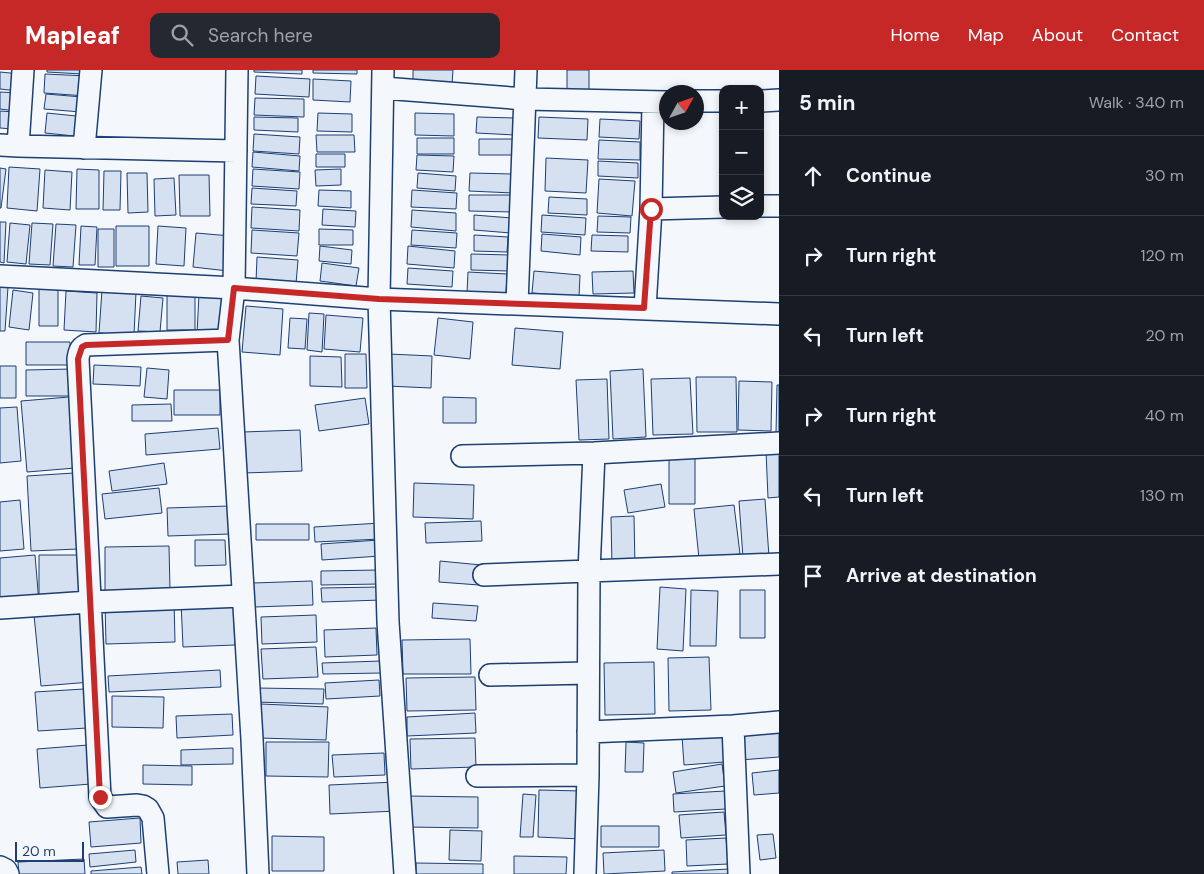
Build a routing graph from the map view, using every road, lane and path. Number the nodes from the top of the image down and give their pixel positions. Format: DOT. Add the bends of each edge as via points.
graph roads {
  1 [pos="23,70"];
  2 [pos="91,70"];
  3 [pos="237,70"];
  4 [pos="526,70"];
  5 [pos="383,79"];
  6 [pos="525,99"];
  7 [pos="779,100"];
  8 [pos="704,101"];
  9 [pos="719,101"];
  10 [pos="764,101"];
  11 [pos="659,102"];
  12 [pos="659,114"];
  13 [pos="9,146"];
  14 [pos="84,148"];
  15 [pos="236,150"];
  16 [pos="764,206"];
  17 [pos="779,206"];
  18 [pos="719,207"];
  19 [pos="651,209"];
  20 [pos="0,276"];
  21 [pos="234,288"];
  22 [pos="379,299"];
  23 [pos="517,304"];
  24 [pos="644,308"];
  25 [pos="779,314"];
  26 [pos="228,340"];
  27 [pos="779,443"];
  28 [pos="594,452"];
  29 [pos="462,456"];
  30 [pos="779,564"];
  31 [pos="589,572"];
  32 [pos="484,575"];
  33 [pos="243,596"];
  34 [pos="90,602"];
  35 [pos="0,608"];
  36 [pos="588,673"];
  37 [pos="490,675"];
  38 [pos="779,722"];
  39 [pos="733,726"];
  40 [pos="588,732"];
  41 [pos="588,775"];
  42 [pos="477,776"];
  43 [pos="0,867"];
  44 [pos="8,874"];
  45 [pos="158,874"];
  46 [pos="258,874"];
  47 [pos="405,874"];
  48 [pos="585,874"];
  49 [pos="739,874"];
  1 -- 13 [label="street"];
  2 -- 14 [label="street"];
  3 -- 15 [label="street"];
  4 -- 6 [label="street"];
  5 -- 6 [label="street"];
  5 -- 22 [label="street"];
  6 -- 11 [label="street"];
  6 -- 23 [label="street"];
  7 -- 10 [label="street"];
  8 -- 9 [label="street"];
  12 -- 19 [label="street"];
  13 -- 14 [label="street"];
  14 -- 15 [label="street"];
  15 -- 21 [label="street"];
  16 -- 17 [label="street"];
  18 -- 19 [label="street"];
  19 -- 24 [label="street"];
  20 -- 21 [label="street"];
  21 -- 22 [label="street"];
  21 -- 26 [label="street"];
  22 -- 23 [label="street"];
  22 -- 47 [label="street" via="388,622"];
  23 -- 24 [label="street"];
  24 -- 25 [label="street"];
  26 -- 33 [label="street"];
  26 -- 34 [label="street" via="86,345 79,352"];
  27 -- 28 [label="street"];
  28 -- 29 [label="street"];
  28 -- 31 [label="street"];
  30 -- 31 [label="street"];
  31 -- 32 [label="street"];
  31 -- 36 [label="street"];
  33 -- 34 [label="street"];
  33 -- 46 [label="street"];
  34 -- 35 [label="street"];
  34 -- 45 [label="street" via="100,797 108,807 137,805 148,810 153,818"];
  36 -- 37 [label="street"];
  36 -- 40 [label="street"];
  38 -- 39 [label="street"];
  39 -- 40 [label="street"];
  39 -- 49 [label="street"];
  40 -- 41 [label="street"];
  41 -- 42 [label="street"];
  41 -- 48 [label="street"];
  43 -- 44 [label="street"];
}
